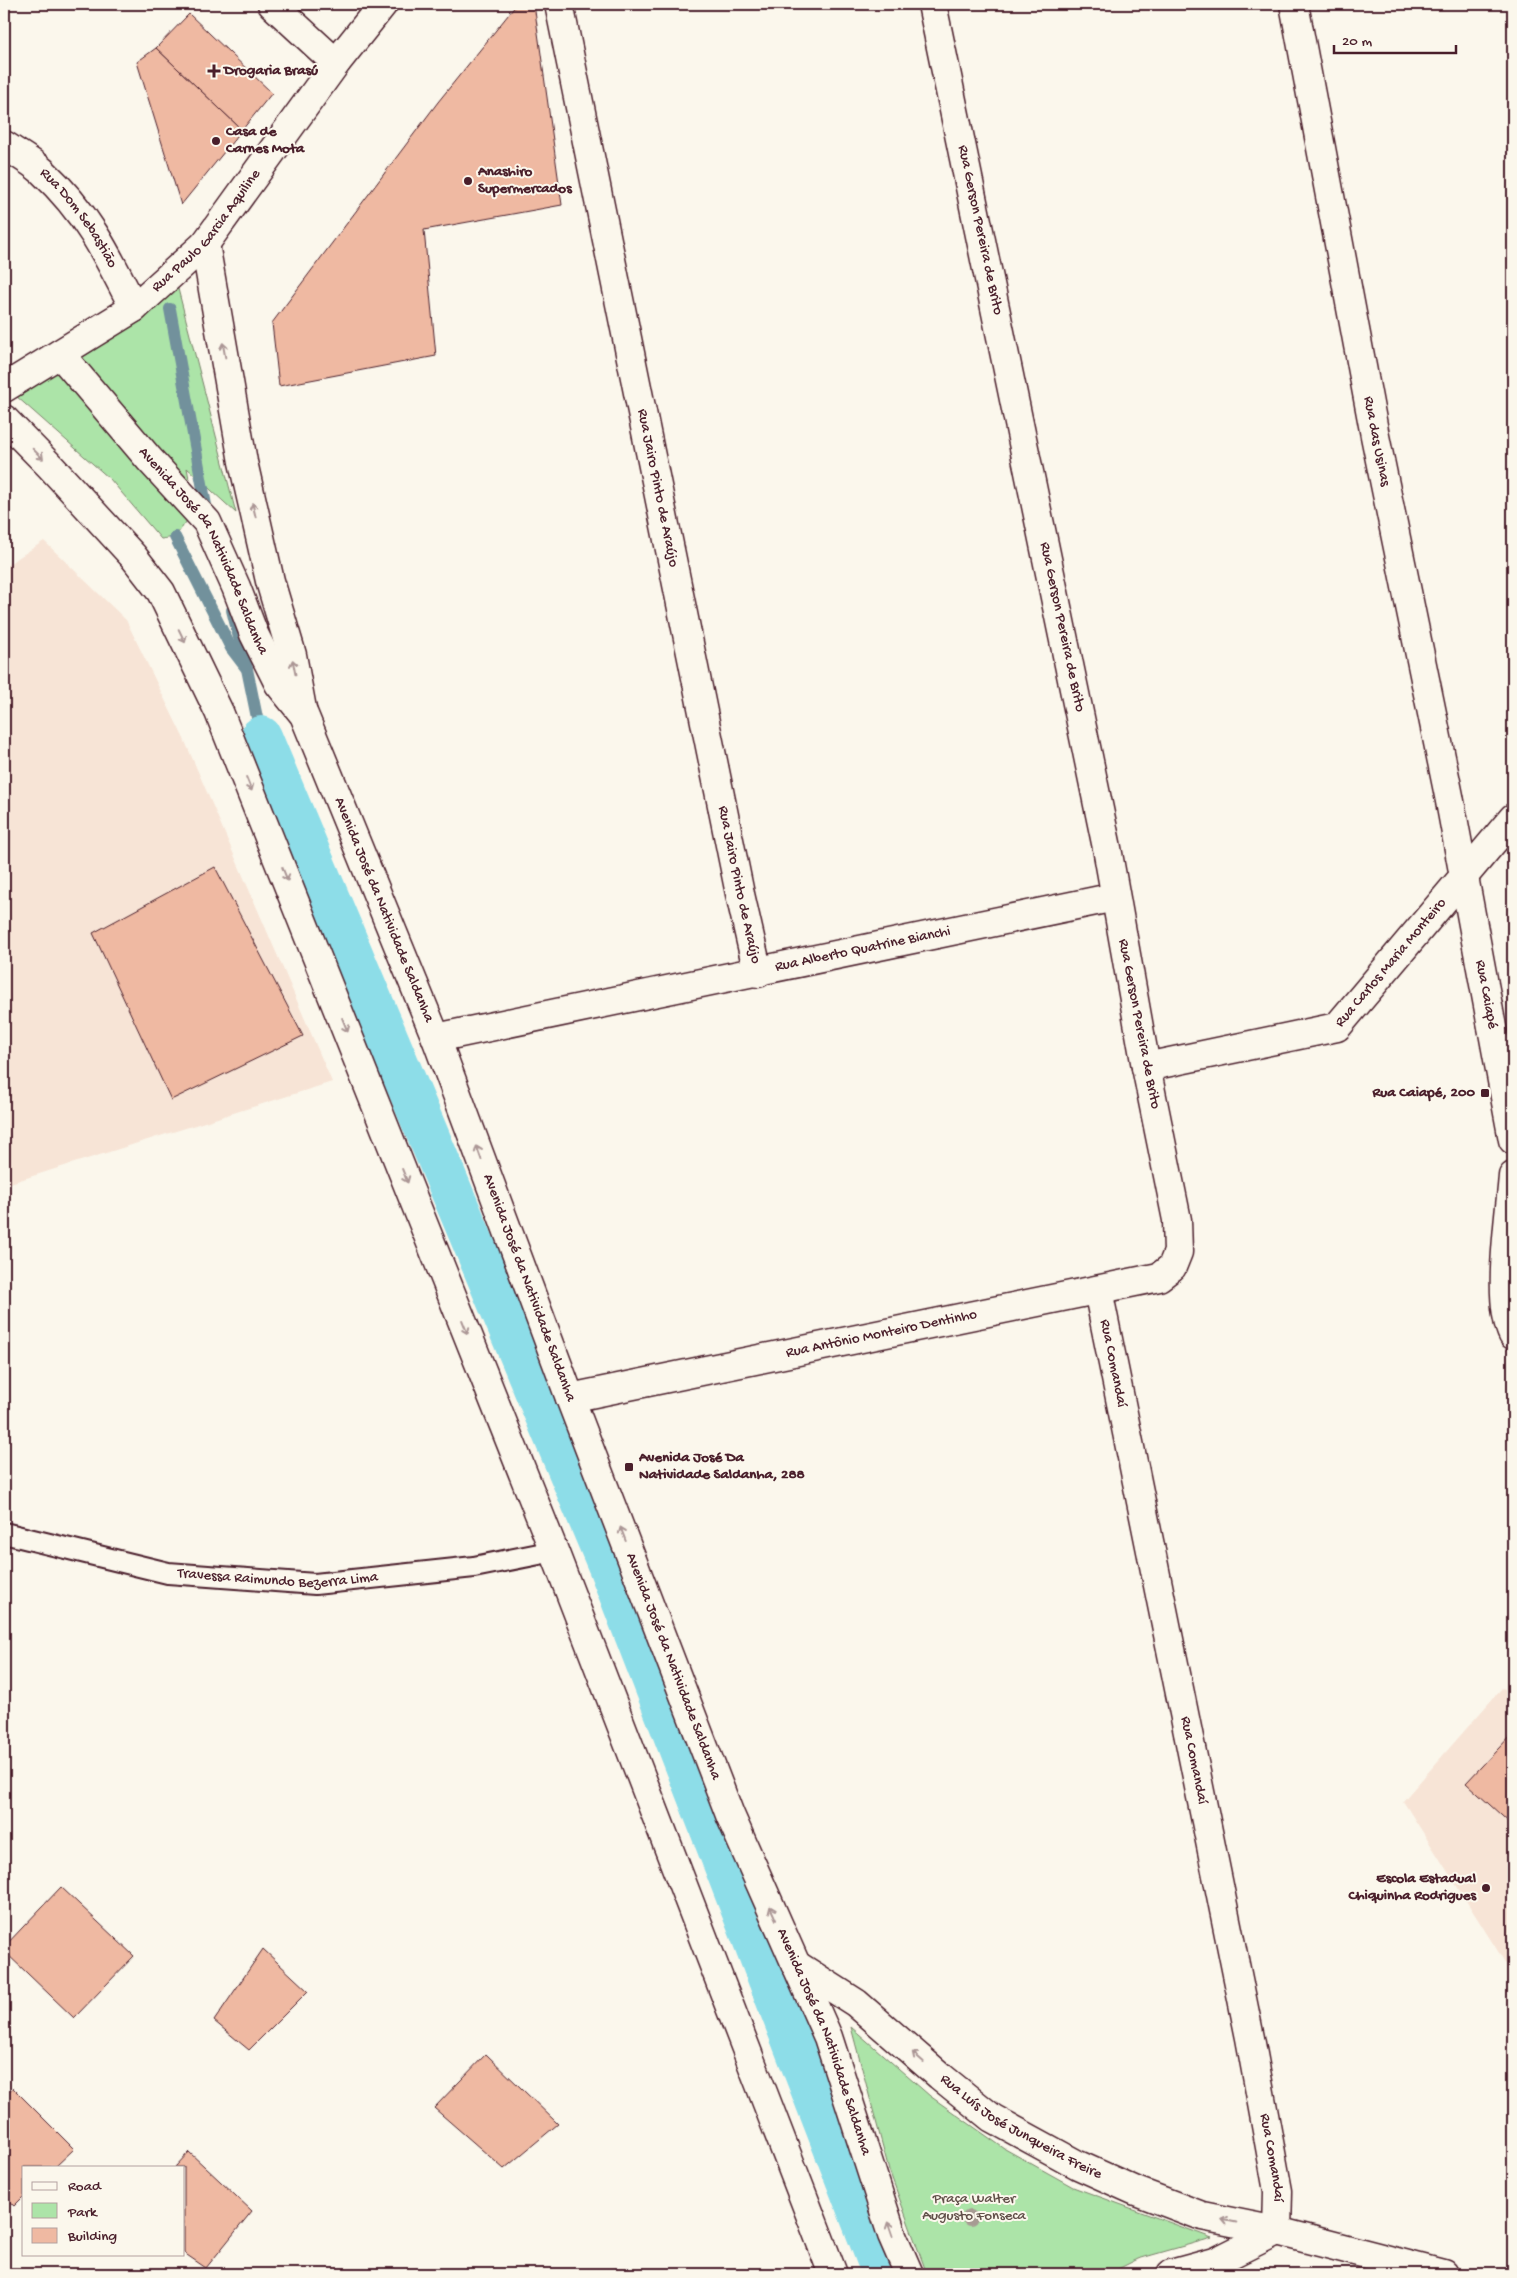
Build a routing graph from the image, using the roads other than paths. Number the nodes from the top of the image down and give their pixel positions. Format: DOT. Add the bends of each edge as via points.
graph roads {
  1 [pos="272,4"];
  2 [pos="383,4"];
  3 [pos="559,4"];
  4 [pos="932,4"];
  5 [pos="1294,4"];
  6 [pos="336,63"];
  7 [pos="4,145"];
  8 [pos="205,244"];
  9 [pos="134,308"];
  10 [pos="60,354"];
  11 [pos="4,388"];
  12 [pos="4,420"];
  13 [pos="304,715"];
  14 [pos="1513,818"];
  15 [pos="1464,877"];
  16 [pos="1115,897"];
  17 [pos="758,973"];
  18 [pos="436,1038"];
  19 [pos="1146,1068"];
  20 [pos="1513,1140"];
  21 [pos="1513,1176"];
  22 [pos="1178,1252"];
  23 [pos="1098,1290"];
  24 [pos="1513,1335"];
  25 [pos="570,1398"];
  26 [pos="4,1534"];
  27 [pos="554,1552"];
  28 [pos="795,1964"];
  29 [pos="1277,2231"];
  30 [pos="833,2274"];
  31 [pos="908,2274"];
  32 [pos="1171,2274"];
  33 [pos="1443,2274"];
  1 -- 6 [label="street"];
  2 -- 6 [label="street, Rua Paulo Garcia Aquiline"];
  3 -- 17 [label="street, Rua Jairo Pinto de Araújo"];
  4 -- 16 [label="street, Rua Gerson Pereira de Brito"];
  5 -- 15 [label="street, Rua das Usinas" via="1375,436"];
  6 -- 8 [label="street, Rua Paulo Garcia Aquiline"];
  7 -- 9 [label="street, Rua Dom Sebastião" via="41,170 82,215 103,246"];
  8 -- 9 [label="street, Rua Paulo Garcia Aquiline"];
  13 -- 8 [label="street, one-way" via="243,462"];
  9 -- 10 [label="street, Rua Paulo Garcia Aquiline"];
  10 -- 11 [label="street, Rua Paulo Garcia Aquiline"];
  10 -- 13 [label="street, Avenida José da Natividade Saldanha" via="207,522 254,634 279,684"];
  12 -- 27 [label="street, one-way" via="51,467 160,592 211,694"];
  13 -- 18 [label="street, Avenida José da Natividade Saldanha"];
  14 -- 15 [label="street, Rua Carlos Maria Monteiro"];
  15 -- 19 [label="street, Rua Carlos Maria Monteiro" via="1337,1028"];
  15 -- 20 [label="street, Rua Caiapé"];
  16 -- 17 [label="street, Rua Alberto Quatrine Bianchi"];
  16 -- 19 [label="street, Rua Gerson Pereira de Brito"];
  17 -- 18 [label="street, Rua Alberto Quatrine Bianchi"];
  25 -- 18 [label="street, Avenida José da Natividade Saldanha, one-way"];
  19 -- 22 [label="street, Rua Gerson Pereira de Brito" via="1177,1220"];
  21 -- 24 [label="street" via="1506,1303 1507,1324"];
  22 -- 23 [label="street, Rua Antônio Monteiro Dentinho" via="1172,1267 1159,1277"];
  23 -- 25 [label="street, Rua Antônio Monteiro Dentinho"];
  23 -- 29 [label="street, Rua Comandaí" via="1250,2038 1278,2191"];
  28 -- 25 [label="street, Avenida José da Natividade Saldanha, one-way" via="730,1815"];
  26 -- 27 [label="lane, Travessa Raimundo Bezerra Lima" via="168,1573 315,1584 474,1567"];
  27 -- 30 [label="street"];
  29 -- 28 [label="street, Rua Luís José Junqueira Freire, one-way" via="1202,2216 1136,2191 1078,2165 992,2118 856,2003"];
  31 -- 28 [label="street, Avenida José da Natividade Saldanha, one-way" via="892,2235 828,2037"];
  29 -- 32 [label="street" via="1215,2262"];
  29 -- 33 [label="street, Rua Luís José Junqueira Freire"];
}
